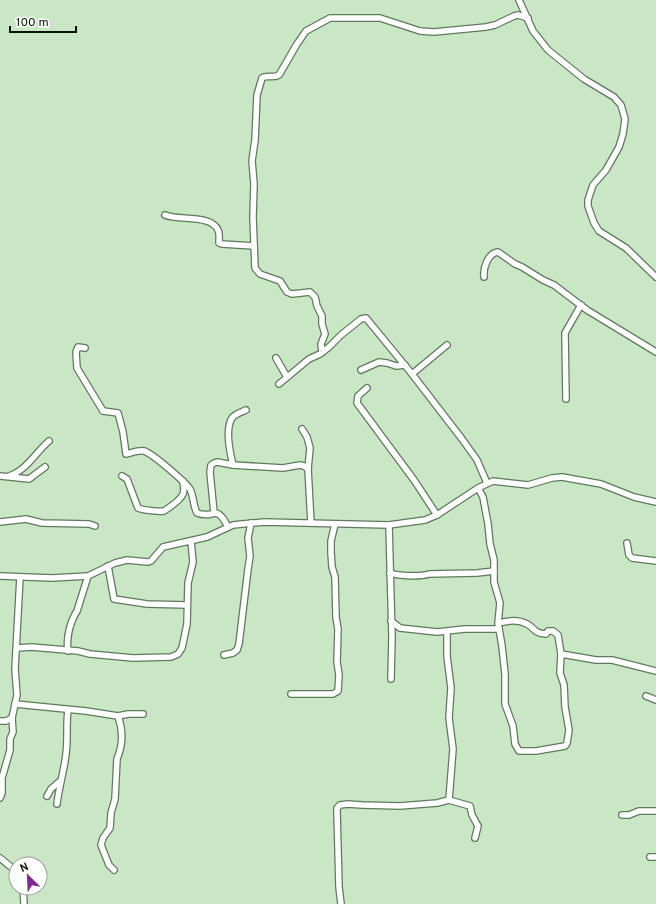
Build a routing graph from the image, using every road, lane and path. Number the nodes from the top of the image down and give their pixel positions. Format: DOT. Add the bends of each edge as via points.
graph roads {
  1 [pos="518,0"];
  2 [pos="528,18"];
  3 [pos="166,215"];
  4 [pos="254,246"];
  5 [pos="484,277"];
  6 [pos="656,277"];
  7 [pos="581,305"];
  8 [pos="447,346"];
  9 [pos="85,348"];
  10 [pos="656,350"];
  11 [pos="322,352"];
  12 [pos="276,358"];
  13 [pos="405,365"];
  14 [pos="361,370"];
  15 [pos="412,374"];
  16 [pos="287,376"];
  17 [pos="279,384"];
  18 [pos="366,388"];
  19 [pos="566,399"];
  20 [pos="246,410"];
  21 [pos="302,428"];
  22 [pos="50,441"];
  23 [pos="233,465"];
  24 [pos="45,467"];
  25 [pos="308,469"];
  26 [pos="0,476"];
  27 [pos="9,476"];
  28 [pos="122,476"];
  29 [pos="183,481"];
  30 [pos="487,483"];
  31 [pos="478,488"];
  32 [pos="656,502"];
  33 [pos="214,513"];
  34 [pos="437,515"];
  35 [pos="0,522"];
  36 [pos="251,523"];
  37 [pos="311,523"];
  38 [pos="335,524"];
  39 [pos="389,525"];
  40 [pos="95,526"];
  41 [pos="228,527"];
  42 [pos="191,541"];
  43 [pos="627,543"];
  44 [pos="656,561"];
  45 [pos="108,566"];
  46 [pos="494,571"];
  47 [pos="390,573"];
  48 [pos="0,576"];
  49 [pos="88,576"];
  50 [pos="20,577"];
  51 [pos="187,605"];
  52 [pos="391,620"];
  53 [pos="499,626"];
  54 [pos="447,632"];
  55 [pos="17,648"];
  56 [pos="68,651"];
  57 [pos="561,654"];
  58 [pos="224,656"];
  59 [pos="656,671"];
  60 [pos="391,679"];
  61 [pos="290,694"];
  62 [pos="646,696"];
  63 [pos="656,700"];
  64 [pos="15,704"];
  65 [pos="68,710"];
  66 [pos="143,714"];
  67 [pos="118,716"];
  68 [pos="12,718"];
  69 [pos="0,721"];
  70 [pos="1,778"];
  71 [pos="60,781"];
  72 [pos="47,796"];
  73 [pos="0,798"];
  74 [pos="449,800"];
  75 [pos="57,804"];
  76 [pos="656,811"];
  77 [pos="622,815"];
  78 [pos="475,838"];
  79 [pos="650,857"];
  80 [pos="656,857"];
  81 [pos="0,858"];
  82 [pos="8,864"];
  83 [pos="114,870"];
  84 [pos="341,904"];
  1 -- 2 [label="street"];
  2 -- 4 [label="street" via="518,15 490,26 434,32 420,31 380,18 330,18 306,31 279,75 263,77 258,90 252,161"];
  2 -- 6 [label="street" via="539,40 548,50 584,79 614,97 621,105 625,119 619,147 606,170 593,185 588,206 599,231 626,248"];
  3 -- 4 [label="street" via="180,219 199,219 215,225 222,244"];
  4 -- 11 [label="street" via="254,264 258,272 280,281 290,293 310,292 314,295 325,334 321,344"];
  5 -- 7 [label="street" via="490,257 494,252 498,252 554,285"];
  7 -- 10 [label="street"];
  7 -- 19 [label="street" via="565,333"];
  8 -- 15 [label="street"];
  9 -- 29 [label="street" via="78,347 76,368 103,411 118,413 126,454 145,451"];
  11 -- 13 [label="street" via="361,319 366,318"];
  11 -- 16 [label="street"];
  12 -- 16 [label="street"];
  13 -- 14 [label="street" via="396,366 382,362"];
  13 -- 15 [label="street"];
  15 -- 30 [label="street" via="477,460"];
  16 -- 17 [label="street"];
  18 -- 34 [label="street" via="358,396 357,403"];
  20 -- 23 [label="street" via="234,416 231,423 228,447"];
  21 -- 25 [label="street" via="308,437 310,448"];
  22 -- 27 [label="street" via="26,465"];
  23 -- 25 [label="street" via="283,468 300,465"];
  23 -- 33 [label="street" via="217,462 210,468"];
  24 -- 27 [label="street" via="29,479"];
  25 -- 37 [label="street"];
  26 -- 27 [label="street"];
  28 -- 29 [label="street" via="127,478 138,508 142,510 163,511 173,505 184,492"];
  29 -- 33 [label="street" via="192,493 197,513"];
  30 -- 31 [label="street"];
  30 -- 32 [label="street" via="497,481 528,484 562,477 602,484 634,497"];
  31 -- 34 [label="street"];
  31 -- 46 [label="street" via="483,497"];
  33 -- 41 [label="street" via="222,516"];
  34 -- 39 [label="street" via="425,520"];
  35 -- 40 [label="street" via="26,520"];
  36 -- 37 [label="street"];
  36 -- 41 [label="street"];
  36 -- 58 [label="street" via="239,644 237,650"];
  37 -- 38 [label="street"];
  38 -- 39 [label="street"];
  38 -- 61 [label="street" via="331,552 338,629 338,690 332,694"];
  39 -- 47 [label="street"];
  41 -- 42 [label="street"];
  42 -- 45 [label="street" via="163,547 155,558 148,562 127,560"];
  42 -- 51 [label="street" via="193,562 188,583"];
  43 -- 44 [label="street" via="632,558"];
  45 -- 49 [label="street"];
  45 -- 51 [label="street" via="114,599 147,604"];
  46 -- 47 [label="street" via="428,574 421,577"];
  46 -- 53 [label="street" via="494,582 500,603"];
  47 -- 52 [label="street"];
  48 -- 50 [label="street"];
  49 -- 50 [label="street"];
  49 -- 56 [label="street" via="67,639"];
  50 -- 55 [label="street" via="16,620"];
  51 -- 56 [label="street" via="182,648 175,656 133,658"];
  52 -- 54 [label="street" via="402,628"];
  52 -- 60 [label="street"];
  53 -- 54 [label="street"];
  53 -- 57 [label="street" via="514,620 525,623 540,633 553,631 559,638"];
  53 -- 57 [label="street" via="505,674 504,700 519,751 562,747 567,743 569,730 564,685 560,673"];
  54 -- 74 [label="street" via="451,688 449,718 453,749"];
  55 -- 56 [label="street"];
  55 -- 64 [label="street"];
  57 -- 59 [label="street" via="612,660"];
  62 -- 63 [label="street"];
  64 -- 65 [label="street"];
  64 -- 68 [label="street"];
  65 -- 67 [label="street"];
  65 -- 71 [label="street" via="64,774"];
  66 -- 67 [label="street"];
  67 -- 83 [label="street" via="122,725 122,738 117,759 115,799 110,828 101,845 109,865"];
  68 -- 69 [label="street"];
  68 -- 70 [label="street" via="10,750"];
  70 -- 73 [label="street"];
  71 -- 72 [label="street"];
  71 -- 75 [label="street"];
  74 -- 78 [label="street" via="470,806 478,826"];
  74 -- 84 [label="street" via="437,804 338,806"];
  76 -- 77 [label="street"];
  79 -- 80 [label="street"];
  81 -- 82 [label="street"];
}
